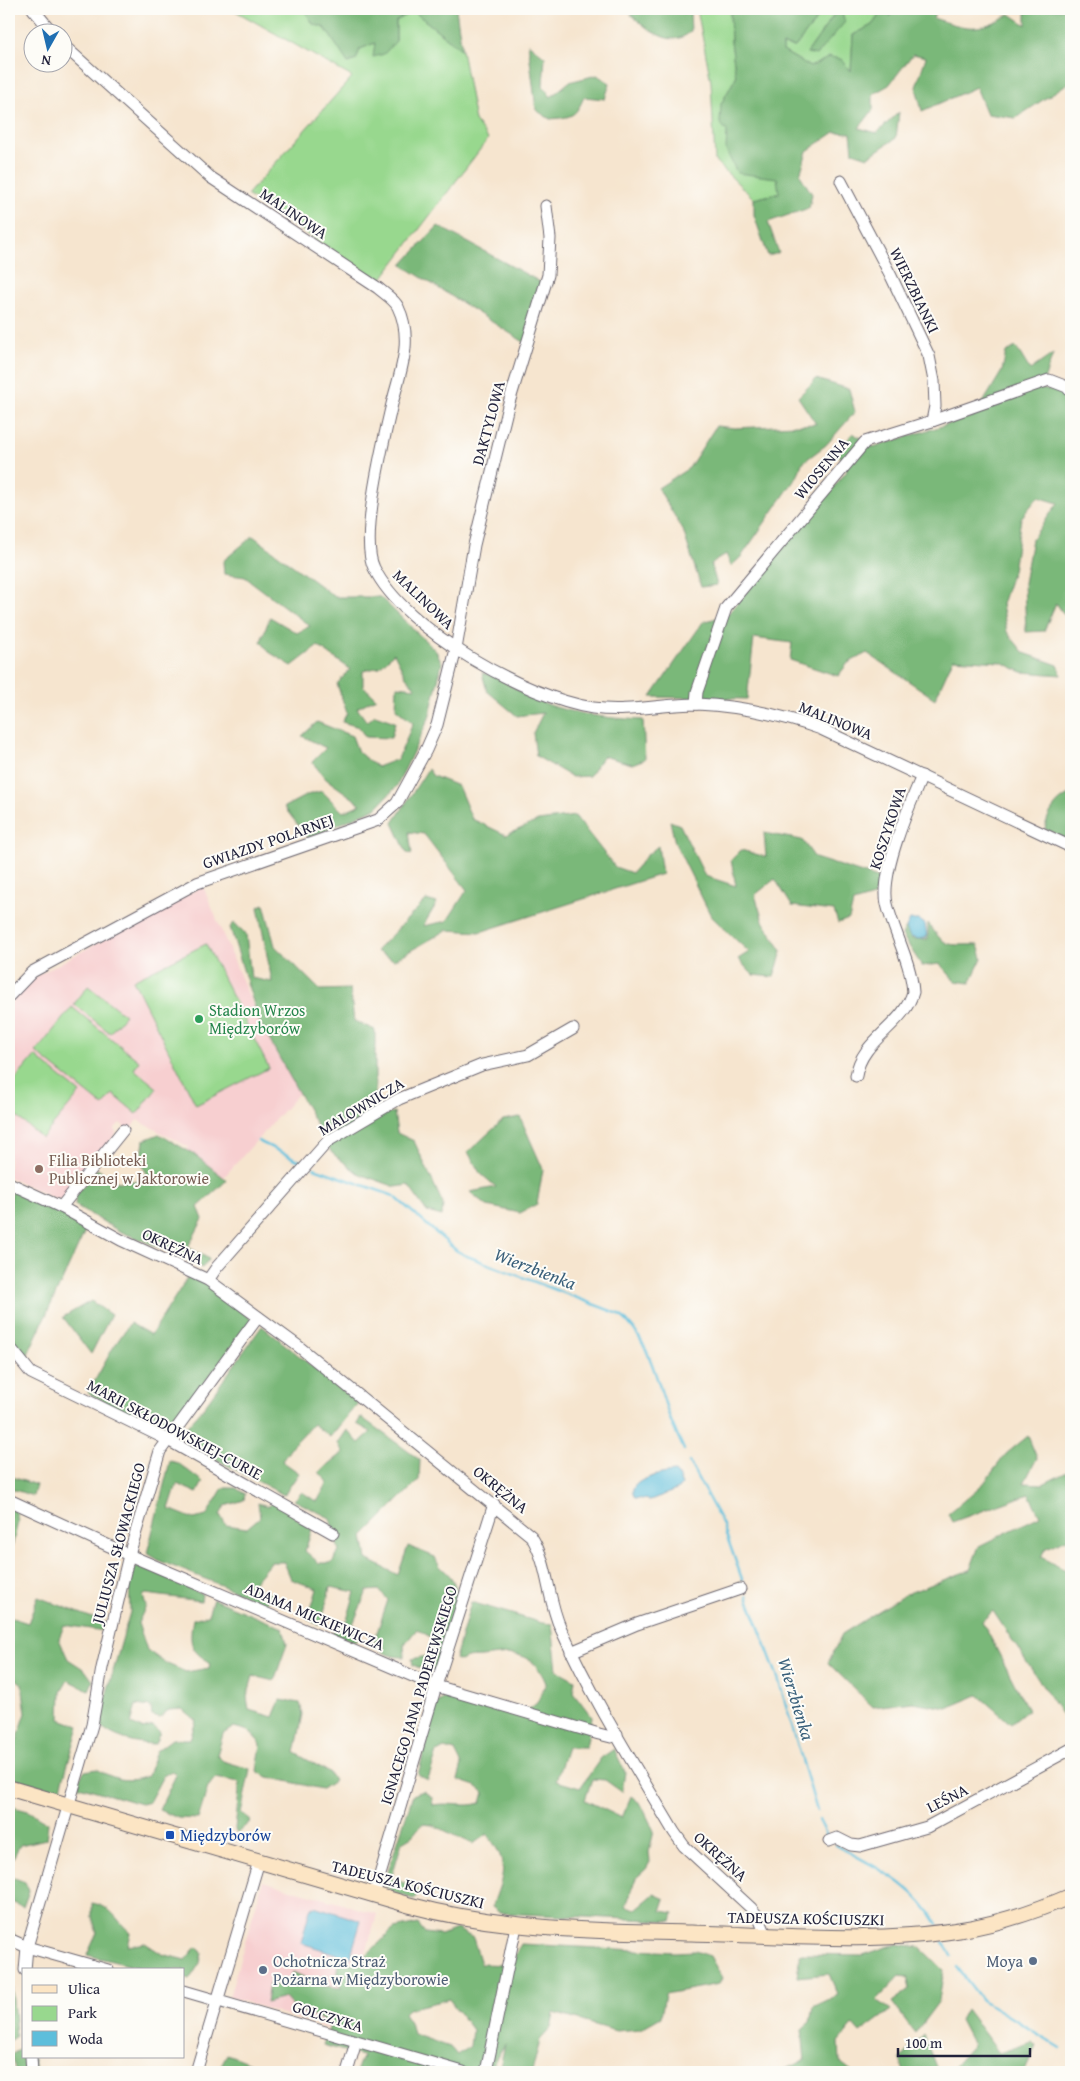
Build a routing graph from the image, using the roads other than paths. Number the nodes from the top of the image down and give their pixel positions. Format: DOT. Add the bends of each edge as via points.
graph roads {
  1 [pos="33,9"];
  2 [pos="44,22"];
  3 [pos="72,53"];
  4 [pos="841,181"];
  5 [pos="546,206"];
  6 [pos="1071,392"];
  7 [pos="932,422"];
  8 [pos="456,650"];
  9 [pos="696,704"];
  10 [pos="922,776"];
  11 [pos="1071,846"];
  12 [pos="9,996"];
  13 [pos="572,1028"];
  14 [pos="856,1076"];
  15 [pos="123,1130"];
  16 [pos="9,1183"];
  17 [pos="61,1207"];
  18 [pos="208,1280"];
  19 [pos="258,1316"];
  20 [pos="9,1346"];
  21 [pos="168,1440"];
  22 [pos="9,1500"];
  23 [pos="494,1504"];
  24 [pos="333,1532"];
  25 [pos="128,1555"];
  26 [pos="740,1589"];
  27 [pos="571,1652"];
  28 [pos="436,1686"];
  29 [pos="617,1734"];
  30 [pos="1069,1754"];
  31 [pos="9,1788"];
  32 [pos="70,1806"];
  33 [pos="829,1841"];
  34 [pos="260,1861"];
  35 [pos="374,1895"];
  36 [pos="1071,1896"];
  37 [pos="516,1926"];
  38 [pos="766,1935"];
  39 [pos="9,1939"];
  40 [pos="27,1947"];
  41 [pos="25,1968"];
  42 [pos="101,1968"];
  43 [pos="185,1991"];
  44 [pos="218,2001"];
  45 [pos="356,2042"];
  46 [pos="31,2058"];
  47 [pos="32,2072"];
  48 [pos="196,2072"];
  49 [pos="347,2072"];
  50 [pos="463,2072"];
  51 [pos="486,2072"];
  1 -- 2 [label="street"];
  3 -- 8 [label="street, MALINOWA" via="210,177 378,288 398,305 406,344 369,521 371,560 384,586"];
  4 -- 7 [label="street, WIERZBIANKI" via="892,276 929,356 934,381"];
  5 -- 8 [label="street, DAKTYLOWA" via="550,238 548,275 508,406 474,545"];
  6 -- 7 [label="street, WIOSENNA" via="1049,380"];
  7 -- 9 [label="street, WIOSENNA" via="865,442 839,470 726,608 697,692"];
  8 -- 9 [label="street, MALINOWA" via="535,691 577,705 622,710"];
  8 -- 12 [label="street, GWIAZDY POLARNEJ" via="437,725 426,750 397,803 378,820 197,883 32,972"];
  9 -- 10 [label="street, MALINOWA" via="791,718"];
  10 -- 11 [label="street, MALINOWA"];
  10 -- 14 [label="street, KOSZYKOWA" via="904,821 885,891 913,992 904,1011 859,1059"];
  13 -- 18 [label="street, MALOWNICZA" via="525,1056 482,1065 399,1099 328,1141"];
  15 -- 17 [label="street"];
  16 -- 17 [label="street, OKRĘŻNA"];
  17 -- 18 [label="street, OKRĘŻNA" via="121,1240"];
  18 -- 19 [label="street, OKRĘŻNA"];
  19 -- 21 [label="street, JULIUSZA SŁOWACKIEGO"];
  19 -- 23 [label="street, OKRĘŻNA"];
  20 -- 21 [label="street, MARII SKŁODOWSKIEJ-CURIE" via="31,1373"];
  21 -- 24 [label="street, MARII SKŁODOWSKIEJ-CURIE"];
  21 -- 25 [label="street, JULIUSZA SŁOWACKIEGO" via="160,1451"];
  22 -- 25 [label="street, ADAMA MICKIEWICZA"];
  23 -- 27 [label="street, OKRĘŻNA" via="536,1544 555,1615"];
  23 -- 28 [label="street, IGNACEGO JANA PADEREWSKIEGO"];
  25 -- 28 [label="street, ADAMA MICKIEWICZA"];
  25 -- 32 [label="street, JULIUSZA SŁOWACKIEGO" via="92,1725"];
  26 -- 27 [label="street" via="637,1624"];
  27 -- 29 [label="street, OKRĘŻNA"];
  28 -- 29 [label="street, ADAMA MICKIEWICZA" via="599,1734 611,1737"];
  28 -- 35 [label="street, IGNACEGO JANA PADEREWSKIEGO"];
  29 -- 38 [label="street, OKRĘŻNA" via="684,1846 751,1908"];
  30 -- 33 [label="street, LEŚNA" via="927,1827 860,1846 837,1838"];
  31 -- 32 [label="main road, TADEUSZA KOŚCIUSZKI"];
  32 -- 34 [label="main road, TADEUSZA KOŚCIUSZKI"];
  32 -- 40 [label="street, JULIUSZA SŁOWACKIEGO"];
  34 -- 35 [label="main road, TADEUSZA KOŚCIUSZKI"];
  34 -- 44 [label="street"];
  35 -- 37 [label="main road, TADEUSZA KOŚCIUSZKI" via="444,1915"];
  36 -- 38 [label="main road, TADEUSZA KOŚCIUSZKI" via="1014,1917 961,1930 899,1937"];
  37 -- 38 [label="main road, TADEUSZA KOŚCIUSZKI"];
  37 -- 51 [label="street"];
  39 -- 40 [label="street"];
  40 -- 41 [label="street, JULIUSZA SŁOWACKIEGO"];
  40 -- 42 [label="street"];
  43 -- 44 [label="street, GOLCZYKA"];
  44 -- 45 [label="street, GOLCZYKA"];
  44 -- 48 [label="street"];
  45 -- 49 [label="street"];
  45 -- 50 [label="street, GOLCZYKA"];
  46 -- 47 [label="street"];
}
